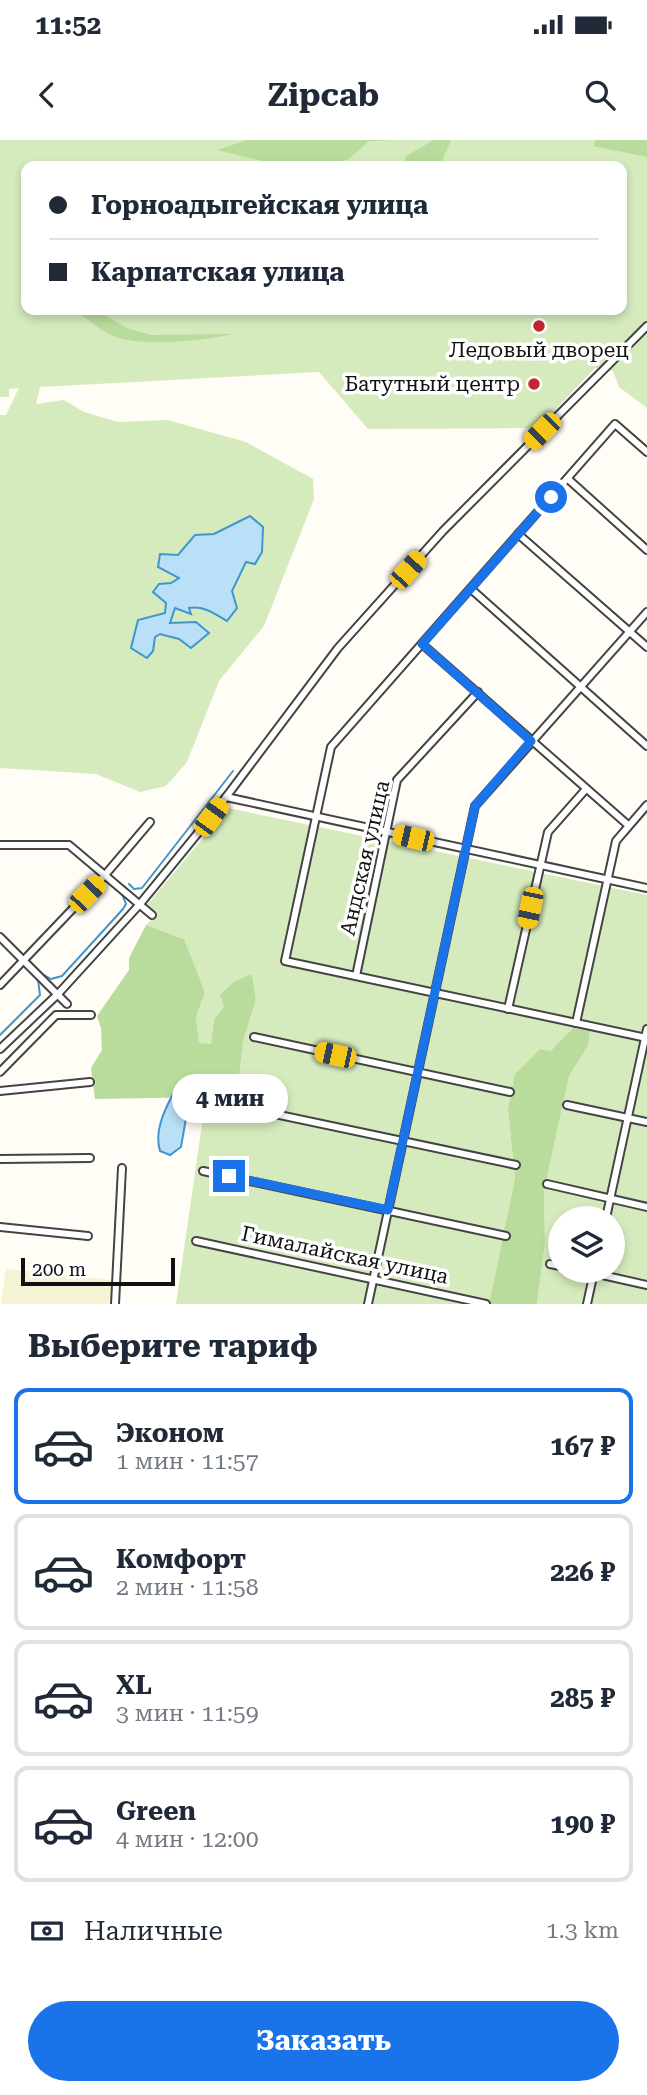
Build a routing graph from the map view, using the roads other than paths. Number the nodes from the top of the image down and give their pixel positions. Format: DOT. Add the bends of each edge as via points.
graph roads {
  1 [pos="647,326"];
  2 [pos="647,452"];
  3 [pos="568,479"];
  4 [pos="518,534"];
  5 [pos="647,550"];
  6 [pos="471,589"];
  7 [pos="647,612"];
  8 [pos="629,632"];
  9 [pos="422,644"];
  10 [pos="647,647"];
  11 [pos="581,686"];
  12 [pos="478,692"];
  13 [pos="531,741"];
  14 [pos="647,746"];
  15 [pos="586,789"];
  16 [pos="226,797"];
  17 [pos="647,805"];
  18 [pos="317,816"];
  19 [pos="150,822"];
  20 [pos="628,825"];
  21 [pos="387,832"];
  22 [pos="0,845"];
  23 [pos="465,849"];
  24 [pos="540,865"];
  25 [pos="105,874"];
  26 [pos="608,879"];
  27 [pos="647,888"];
  28 [pos="140,904"];
  29 [pos="152,915"];
  30 [pos="0,937"];
  31 [pos="24,961"];
  32 [pos="356,976"];
  33 [pos="0,985"];
  34 [pos="434,993"];
  35 [pos="58,994"];
  36 [pos="68,1004"];
  37 [pos="508,1009"];
  38 [pos="91,1015"];
  39 [pos="576,1023"];
  40 [pos="647,1028"];
  41 [pos="254,1037"];
  42 [pos="646,1038"];
  43 [pos="0,1049"];
  44 [pos="0,1072"];
  45 [pos="417,1072"];
  46 [pos="90,1082"];
  47 [pos="0,1091"];
  48 [pos="510,1092"];
  49 [pos="223,1104"];
  50 [pos="567,1105"];
  51 [pos="628,1118"];
  52 [pos="647,1122"];
  53 [pos="403,1141"];
  54 [pos="90,1158"];
  55 [pos="0,1159"];
  56 [pos="516,1165"];
  57 [pos="122,1168"];
  58 [pos="203,1171"];
  59 [pos="547,1184"];
  60 [pos="610,1198"];
  61 [pos="608,1206"];
  62 [pos="647,1207"];
  63 [pos="388,1210"];
  64 [pos="0,1227"];
  65 [pos="88,1236"];
  66 [pos="506,1236"];
  67 [pos="196,1241"];
  68 [pos="373,1279"];
  69 [pos="625,1280"];
  70 [pos="592,1283"];
  71 [pos="647,1285"];
  72 [pos="115,1304"];
  73 [pos="368,1304"];
  74 [pos="486,1304"];
  75 [pos="587,1304"];
  1 -- 16 [label="street" via="443,531 338,648"];
  2 -- 3 [label="street" via="615,424"];
  3 -- 4 [label="street"];
  3 -- 5 [label="street"];
  4 -- 6 [label="street"];
  4 -- 8 [label="street"];
  6 -- 9 [label="street"];
  6 -- 11 [label="street"];
  7 -- 8 [label="street"];
  8 -- 10 [label="street"];
  8 -- 11 [label="street"];
  9 -- 12 [label="street"];
  9 -- 18 [label="street" via="331,747"];
  11 -- 13 [label="street"];
  11 -- 14 [label="street"];
  12 -- 13 [label="street"];
  12 -- 21 [label="street, Андская улица" via="397,780"];
  13 -- 15 [label="street"];
  13 -- 23 [label="street" via="475,806"];
  15 -- 20 [label="street"];
  15 -- 24 [label="street" via="548,832"];
  16 -- 18 [label="street"];
  16 -- 28 [label="street"];
  17 -- 20 [label="street"];
  18 -- 21 [label="street"];
  18 -- 32 [label="street" via="285,961"];
  19 -- 25 [label="street"];
  20 -- 26 [label="street" via="616,841"];
  21 -- 23 [label="street"];
  21 -- 32 [label="street, Андская улица"];
  22 -- 25 [label="street" via="69,845"];
  23 -- 24 [label="street"];
  23 -- 34 [label="street"];
  24 -- 26 [label="street"];
  24 -- 37 [label="street"];
  25 -- 28 [label="street"];
  25 -- 31 [label="street"];
  26 -- 27 [label="street"];
  26 -- 39 [label="street"];
  28 -- 29 [label="street"];
  28 -- 35 [label="street"];
  30 -- 31 [label="street"];
  31 -- 33 [label="street"];
  31 -- 35 [label="street"];
  32 -- 34 [label="street"];
  34 -- 37 [label="street"];
  34 -- 45 [label="street"];
  35 -- 36 [label="street"];
  35 -- 43 [label="street"];
  37 -- 39 [label="street"];
  38 -- 44 [label="street" via="56,1015"];
  39 -- 42 [label="street"];
  40 -- 42 [label="street"];
  41 -- 45 [label="street"];
  42 -- 51 [label="street"];
  45 -- 48 [label="street"];
  45 -- 53 [label="street"];
  46 -- 47 [label="street"];
  49 -- 53 [label="street"];
  50 -- 51 [label="street"];
  51 -- 52 [label="street"];
  51 -- 60 [label="street"];
  53 -- 56 [label="street"];
  53 -- 63 [label="street"];
  54 -- 55 [label="street"];
  57 -- 72 [label="street"];
  58 -- 63 [label="street"];
  59 -- 60 [label="street"];
  60 -- 61 [label="street"];
  60 -- 62 [label="street"];
  63 -- 66 [label="street"];
  63 -- 68 [label="street"];
  64 -- 65 [label="street"];
  67 -- 68 [label="street, Гималайская улица"];
  68 -- 73 [label="street"];
  68 -- 74 [label="street, Гималайская улица"];
  69 -- 71 [label="street"];
  70 -- 75 [label="street"];
}
